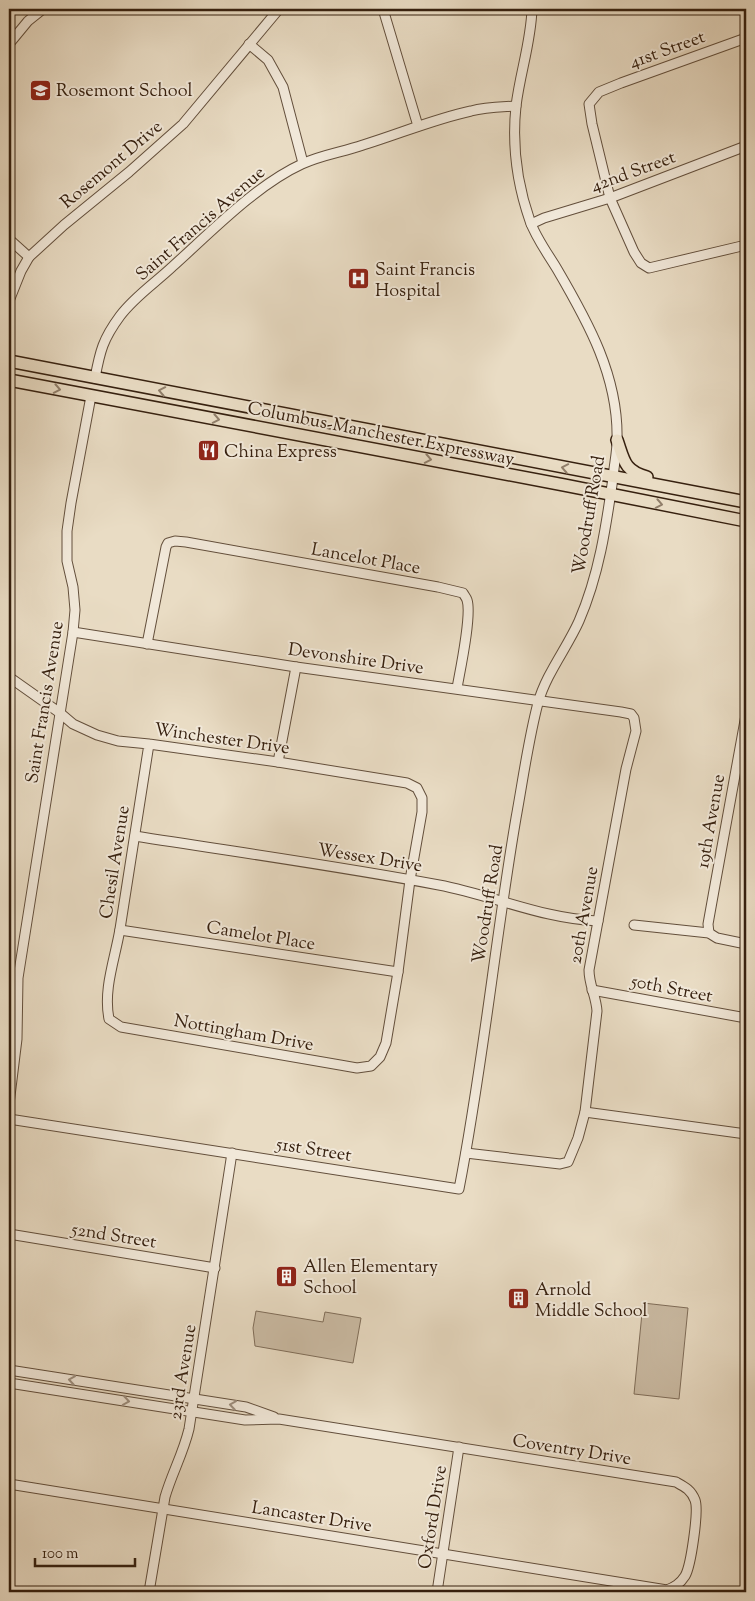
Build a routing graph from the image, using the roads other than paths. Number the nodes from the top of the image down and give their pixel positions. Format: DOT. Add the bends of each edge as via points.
graph roads {
  1 [pos="43,9"];
  2 [pos="279,9"];
  3 [pos="384,9"];
  4 [pos="532,9"];
  5 [pos="746,38"];
  6 [pos="9,42"];
  7 [pos="249,44"];
  8 [pos="516,106"];
  9 [pos="418,126"];
  10 [pos="746,146"];
  11 [pos="303,163"];
  12 [pos="610,198"];
  13 [pos="531,224"];
  14 [pos="9,239"];
  15 [pos="746,245"];
  16 [pos="29,258"];
  17 [pos="9,301"];
  18 [pos="11,361"];
  19 [pos="95,378"];
  20 [pos="9,380"];
  21 [pos="91,396"];
  22 [pos="417,439"];
  23 [pos="617,440"];
  24 [pos="347,444"];
  25 [pos="613,477"];
  26 [pos="675,489"];
  27 [pos="611,494"];
  28 [pos="746,502"];
  29 [pos="746,521"];
  30 [pos="73,632"];
  31 [pos="147,644"];
  32 [pos="296,667"];
  33 [pos="9,677"];
  34 [pos="456,688"];
  35 [pos="539,700"];
  36 [pos="60,713"];
  37 [pos="746,715"];
  38 [pos="634,718"];
  39 [pos="149,744"];
  40 [pos="278,762"];
  41 [pos="135,836"];
  42 [pos="410,880"];
  43 [pos="504,901"];
  44 [pos="598,922"];
  45 [pos="634,925"];
  46 [pos="120,930"];
  47 [pos="710,933"];
  48 [pos="746,944"];
  49 [pos="398,972"];
  50 [pos="109,985"];
  51 [pos="592,990"];
  52 [pos="746,1018"];
  53 [pos="388,1033"];
  54 [pos="9,1104"];
  55 [pos="585,1112"];
  56 [pos="9,1119"];
  57 [pos="746,1134"];
  58 [pos="466,1152"];
  59 [pos="232,1153"];
  60 [pos="9,1234"];
  61 [pos="215,1268"];
  62 [pos="9,1370"];
  63 [pos="9,1383"];
  64 [pos="194,1399"];
  65 [pos="192,1412"];
  66 [pos="279,1419"];
  67 [pos="460,1447"];
  68 [pos="9,1484"];
  69 [pos="164,1508"];
  70 [pos="442,1554"];
  71 [pos="610,1581"];
  72 [pos="149,1592"];
  73 [pos="437,1592"];
  1 -- 6 [label="street"];
  2 -- 7 [label="street, Rosemont Drive"];
  3 -- 9 [label="street"];
  4 -- 8 [label="street, Woodruff Road"];
  5 -- 12 [label="street, 41st Street" via="600,92 590,104 590,110"];
  7 -- 11 [label="street" via="268,60 283,87"];
  7 -- 16 [label="street, Rosemont Drive" via="183,124"];
  8 -- 9 [label="street, Saint Francis Avenue" via="473,110"];
  8 -- 13 [label="street, Woodruff Road" via="516,164"];
  9 -- 11 [label="street, Saint Francis Avenue"];
  10 -- 12 [label="street, 42nd Street"];
  11 -- 19 [label="street, Saint Francis Avenue" via="263,187 135,299 121,314 101,348"];
  12 -- 13 [label="street, 42nd Street"];
  12 -- 15 [label="street" via="632,248 641,263 649,268"];
  13 -- 23 [label="street, Woodruff Road" via="596,338 611,383"];
  14 -- 16 [label="street"];
  16 -- 17 [label="street, Rosemont Drive" via="20,270"];
  18 -- 19 [label="main road, Columbus-Manchester Expressway"];
  22 -- 19 [label="main road, Columbus-Manchester Expressway, one-way"];
  20 -- 21 [label="main road, Columbus-Manchester Expressway, one-way"];
  21 -- 24 [label="main road, Columbus-Manchester Expressway, one-way"];
  21 -- 30 [label="street, Saint Francis Avenue" via="67,531 67,561 74,587"];
  22 -- 24 [label="main road" via="408,449 360,442"];
  25 -- 22 [label="main road, Columbus-Manchester Expressway, one-way"];
  23 -- 25 [label="street, Woodruff Road"];
  23 -- 26 [label="main road" via="630,470 666,480"];
  24 -- 27 [label="main road, Columbus-Manchester Expressway, one-way"];
  25 -- 26 [label="main road, Columbus-Manchester Expressway"];
  25 -- 27 [label="street, Woodruff Road"];
  26 -- 28 [label="main road, Columbus-Manchester Expressway"];
  27 -- 29 [label="main road, Columbus-Manchester Expressway, one-way"];
  27 -- 35 [label="street, Woodruff Road" via="590,593"];
  30 -- 31 [label="street, Devonshire Drive"];
  30 -- 36 [label="street, Saint Francis Avenue"];
  31 -- 32 [label="street, Devonshire Drive"];
  31 -- 34 [label="street, Lancelot Place" via="164,553 168,543 186,542 463,593 468,610"];
  32 -- 34 [label="street, Devonshire Drive"];
  32 -- 40 [label="street"];
  33 -- 36 [label="street, Winchester Drive"];
  34 -- 35 [label="street, Devonshire Drive"];
  35 -- 38 [label="street, Devonshire Drive" via="631,714"];
  35 -- 43 [label="street, Woodruff Road"];
  36 -- 39 [label="street, Winchester Drive" via="97,736"];
  36 -- 54 [label="street, Saint Francis Avenue" via="18,978 17,1039"];
  37 -- 47 [label="street, 19th Avenue" via="708,924"];
  38 -- 44 [label="street, 20th Avenue" via="636,731"];
  39 -- 40 [label="street, Winchester Drive"];
  39 -- 41 [label="street, Chesil Avenue"];
  40 -- 42 [label="street, Winchester Drive" via="417,788 422,798 422,812"];
  41 -- 42 [label="street, Wessex Drive"];
  41 -- 46 [label="street, Chesil Avenue"];
  42 -- 43 [label="street, Wessex Drive"];
  42 -- 49 [label="street, Winchester Drive"];
  43 -- 44 [label="street, Wessex Drive" via="554,916"];
  43 -- 58 [label="street, Woodruff Road"];
  44 -- 51 [label="street, 20th Avenue" via="589,980"];
  45 -- 47 [label="street"];
  46 -- 49 [label="street, Camelot Place"];
  46 -- 50 [label="street, Chesil Avenue"];
  47 -- 48 [label="street" via="717,938"];
  49 -- 53 [label="street, Winchester Drive"];
  50 -- 53 [label="street, Nottingham Drive" via="109,1019 121,1028 340,1066 371,1066 380,1058"];
  51 -- 52 [label="street, 50th Street"];
  51 -- 55 [label="street, 20th Avenue" via="597,1011"];
  55 -- 57 [label="street"];
  55 -- 58 [label="street, 20th Avenue" via="568,1162 560,1164"];
  56 -- 59 [label="street, 51st Street"];
  58 -- 59 [label="street, 51st Street" via="459,1189"];
  59 -- 61 [label="street, 23rd Avenue"];
  60 -- 61 [label="street, 52nd Street"];
  61 -- 64 [label="street, 23rd Avenue"];
  64 -- 62 [label="street, Coventry Drive, one-way"];
  63 -- 65 [label="street, Coventry Drive, one-way"];
  64 -- 65 [label="street, 23rd Avenue"];
  66 -- 64 [label="street, Coventry Drive, one-way" via="246,1407"];
  65 -- 66 [label="street, Coventry Drive" via="245,1420"];
  65 -- 69 [label="street, 23rd Avenue" via="184,1451 170,1482"];
  66 -- 67 [label="street, Coventry Drive"];
  67 -- 70 [label="street, Oxford Drive"];
  67 -- 71 [label="street, Coventry Drive" via="676,1482 690,1490 696,1502 691,1553 685,1576 667,1590"];
  68 -- 69 [label="street, Lancaster Drive"];
  69 -- 70 [label="street, Lancaster Drive"];
  69 -- 72 [label="street, 23rd Avenue"];
  70 -- 71 [label="street, Lancaster Drive"];
  70 -- 73 [label="street, Oxford Drive"];
}
